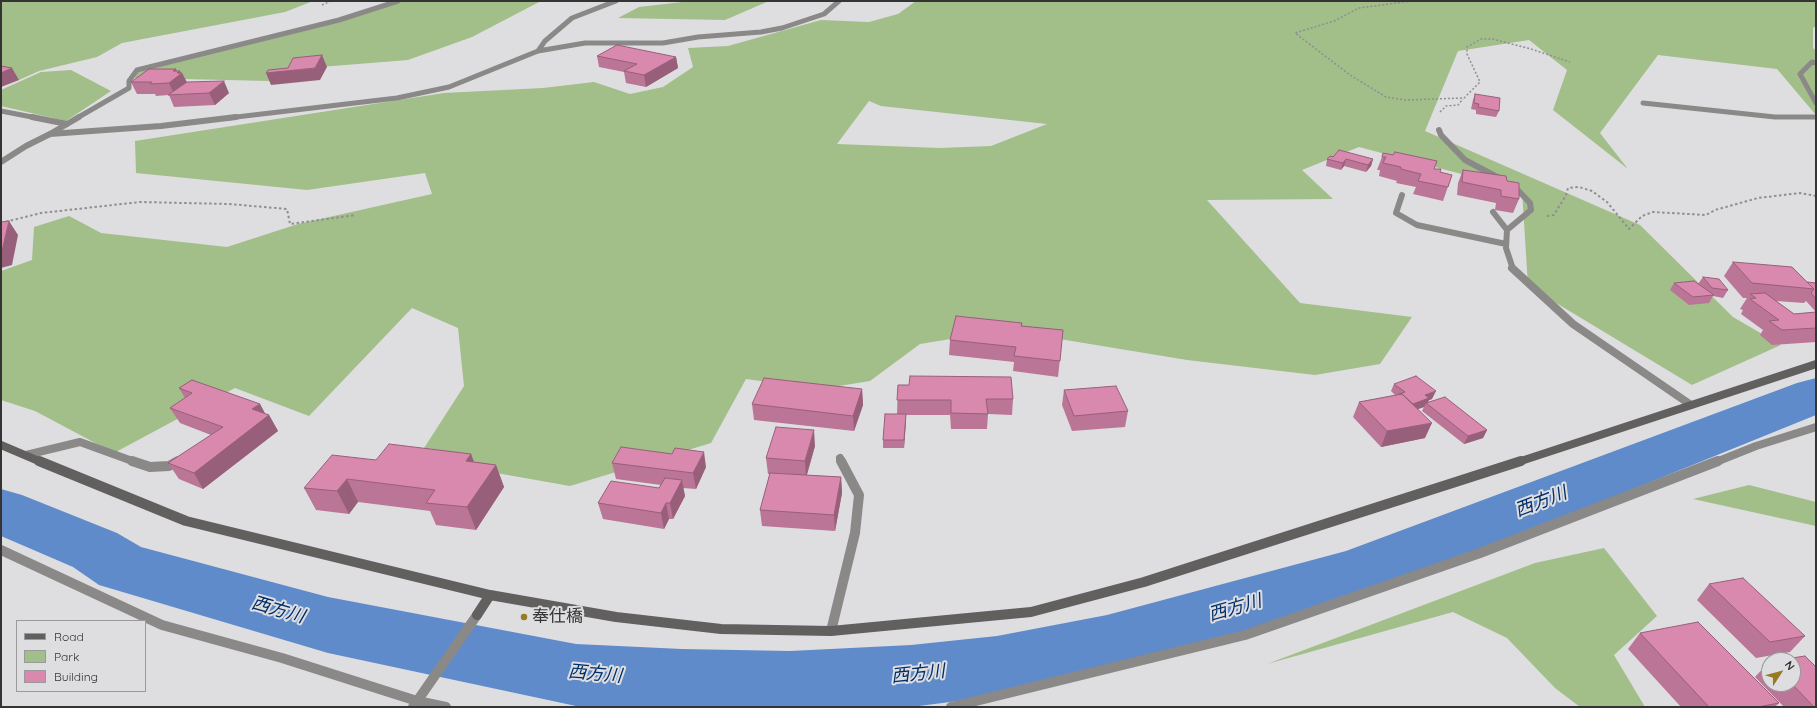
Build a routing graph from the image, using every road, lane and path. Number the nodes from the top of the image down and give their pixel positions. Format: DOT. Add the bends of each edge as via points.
graph roads {
  1 [pos="398,1"];
  2 [pos="616,1"];
  3 [pos="839,1"];
  4 [pos="1412,1"];
  5 [pos="538,51"];
  6 [pos="1570,62"];
  7 [pos="1816,63"];
  8 [pos="1464,98"];
  9 [pos="1643,103"];
  10 [pos="1816,103"];
  11 [pos="1,111"];
  12 [pos="1816,117"];
  13 [pos="67,124"];
  14 [pos="1439,130"];
  15 [pos="50,134"];
  16 [pos="1,162"];
  17 [pos="1402,195"];
  18 [pos="1816,196"];
  19 [pos="1493,212"];
  20 [pos="356,215"];
  21 [pos="1,222"];
  22 [pos="1515,223"];
  23 [pos="1507,230"];
  24 [pos="1506,244"];
  25 [pos="1816,364"];
  26 [pos="1691,405"];
  27 [pos="1816,427"];
  28 [pos="1,445"];
  29 [pos="26,455"];
  30 [pos="183,458"];
  31 [pos="840,458"];
  32 [pos="1,550"];
  33 [pos="490,595"];
  34 [pos="831,631"];
  35 [pos="415,704"];
  36 [pos="446,707"];
  37 [pos="951,707"];
  1 -- 13 [label="street" via="340,20 137,70 129,81 129,88"];
  2 -- 5 [label="street" via="572,18 545,41"];
  3 -- 5 [label="street" via="824,14 761,32 698,37 663,43 585,42"];
  4 -- 8 [label="path" via="1359,8 1334,21 1294,33 1350,75 1386,97 1405,100"];
  5 -- 15 [label="street" via="449,86 397,98 161,126"];
  6 -- 8 [label="path" via="1492,39 1474,42 1467,47 1467,54 1480,82"];
  7 -- 10 [label="street" via="1812,62 1800,74"];
  8 -- 14 [label="path" via="1458,105 1446,106 1438,114"];
  9 -- 12 [label="street" via="1775,117"];
  11 -- 13 [label="street"];
  13 -- 15 [label="street"];
  14 -- 22 [label="street" via="1465,160 1512,185 1530,203 1531,210"];
  15 -- 16 [label="street"];
  17 -- 24 [label="street" via="1396,213 1417,225"];
  18 -- 22 [label="path" via="1800,193 1758,198 1715,210 1706,216 1653,212 1642,216 1629,229 1607,202 1592,191 1579,187 1568,188 1554,215"];
  19 -- 23 [label="street"];
  20 -- 21 [label="path" via="290,224 287,209 229,204 140,202 41,213"];
  22 -- 23 [label="street"];
  23 -- 24 [label="street"];
  24 -- 26 [label="street" via="1512,268 1573,324"];
  25 -- 26 [label="street"];
  26 -- 34 [label="street" via="1144,582 1030,612"];
  27 -- 37 [label="street" via="1756,446 1480,553 1245,634"];
  28 -- 29 [label="street"];
  29 -- 30 [label="street" via="80,442 150,467 169,466"];
  29 -- 33 [label="street" via="186,521"];
  31 -- 34 [label="street" via="859,495 855,533"];
  32 -- 35 [label="street" via="162,625 282,658"];
  33 -- 34 [label="street" via="616,618 706,627"];
  33 -- 35 [label="street"];
  35 -- 36 [label="street"];
}
